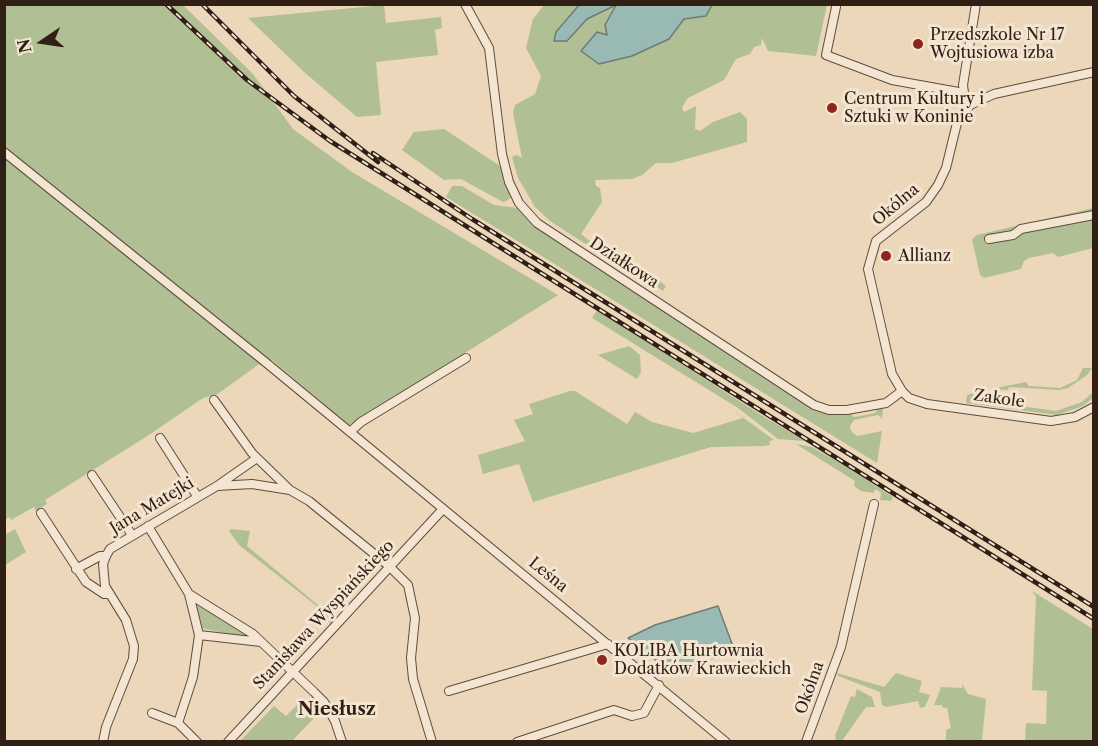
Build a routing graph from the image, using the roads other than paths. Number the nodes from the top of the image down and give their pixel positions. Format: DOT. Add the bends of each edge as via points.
graph roads {
  1 [pos="465,4"];
  2 [pos="976,4"];
  3 [pos="836,7"];
  4 [pos="1094,72"];
  5 [pos="964,93"];
  6 [pos="970,105"];
  7 [pos="4,152"];
  8 [pos="1094,215"];
  9 [pos="988,239"];
  10 [pos="466,358"];
  11 [pos="902,391"];
  12 [pos="214,400"];
  13 [pos="1094,407"];
  14 [pos="350,432"];
  15 [pos="160,438"];
  16 [pos="257,458"];
  17 [pos="92,475"];
  18 [pos="217,486"];
  19 [pos="290,490"];
  20 [pos="197,496"];
  21 [pos="874,504"];
  22 [pos="443,508"];
  23 [pos="41,513"];
  24 [pos="148,526"];
  25 [pos="132,536"];
  26 [pos="106,556"];
  27 [pos="389,566"];
  28 [pos="75,569"];
  29 [pos="109,594"];
  30 [pos="189,594"];
  31 [pos="199,635"];
  32 [pos="261,642"];
  33 [pos="608,644"];
  34 [pos="292,671"];
  35 [pos="659,685"];
  36 [pos="449,691"];
  37 [pos="152,713"];
  38 [pos="178,723"];
  39 [pos="103,741"];
  40 [pos="197,741"];
  41 [pos="228,741"];
  42 [pos="342,741"];
  43 [pos="432,741"];
  44 [pos="517,741"];
  45 [pos="726,741"];
  46 [pos="806,741"];
  1 -- 11 [label="street, Działkowa" via="489,48 509,182 519,203 537,223 814,405 847,410 891,401"];
  2 -- 5 [label="street"];
  3 -- 5 [label="street" via="826,56 892,80"];
  4 -- 6 [label="street" via="994,94"];
  5 -- 6 [label="street"];
  6 -- 11 [label="street, Okólna" via="957,123 938,185 926,202 883,234 869,259 869,280 889,365"];
  7 -- 14 [label="street, Leśna"];
  8 -- 9 [label="street"];
  10 -- 14 [label="street"];
  11 -- 13 [label="street, Zakole" via="927,404 1051,421 1075,417"];
  12 -- 16 [label="street"];
  14 -- 22 [label="street, Leśna"];
  15 -- 20 [label="street"];
  16 -- 18 [label="street, Jana Matejki"];
  16 -- 19 [label="street, Jana Matejki"];
  17 -- 25 [label="street"];
  18 -- 19 [label="street, Jana Matejki" via="252,484"];
  18 -- 20 [label="street, Jana Matejki"];
  19 -- 27 [label="street, Jana Matejki"];
  20 -- 24 [label="street, Jana Matejki"];
  21 -- 46 [label="street, Okólna" via="841,647"];
  22 -- 27 [label="street, Stanisława Wyspiańskiego"];
  22 -- 33 [label="street, Leśna"];
  23 -- 28 [label="street"];
  24 -- 25 [label="street, Jana Matejki"];
  24 -- 30 [label="street"];
  25 -- 26 [label="street, Jana Matejki" via="110,549"];
  26 -- 28 [label="street, Jana Matejki"];
  26 -- 29 [label="street, Jana Matejki" via="103,575"];
  27 -- 34 [label="street, Stanisława Wyspiańskiego"];
  27 -- 43 [label="street, Jana Matejki" via="408,585 412,597 415,618 411,658"];
  28 -- 29 [label="street, Jana Matejki" via="86,582"];
  29 -- 39 [label="street, Jana Matejki" via="126,620 134,659"];
  30 -- 31 [label="street"];
  30 -- 32 [label="street"];
  31 -- 32 [label="street"];
  31 -- 38 [label="street" via="193,677"];
  32 -- 34 [label="street"];
  33 -- 35 [label="street, Leśna"];
  33 -- 36 [label="street"];
  34 -- 41 [label="street, Stanisława Wyspiańskiego"];
  34 -- 42 [label="street" via="324,702"];
  35 -- 44 [label="street" via="644,712 632,716 614,710"];
  35 -- 45 [label="street, Leśna"];
  37 -- 38 [label="street"];
  38 -- 40 [label="street"];
}
